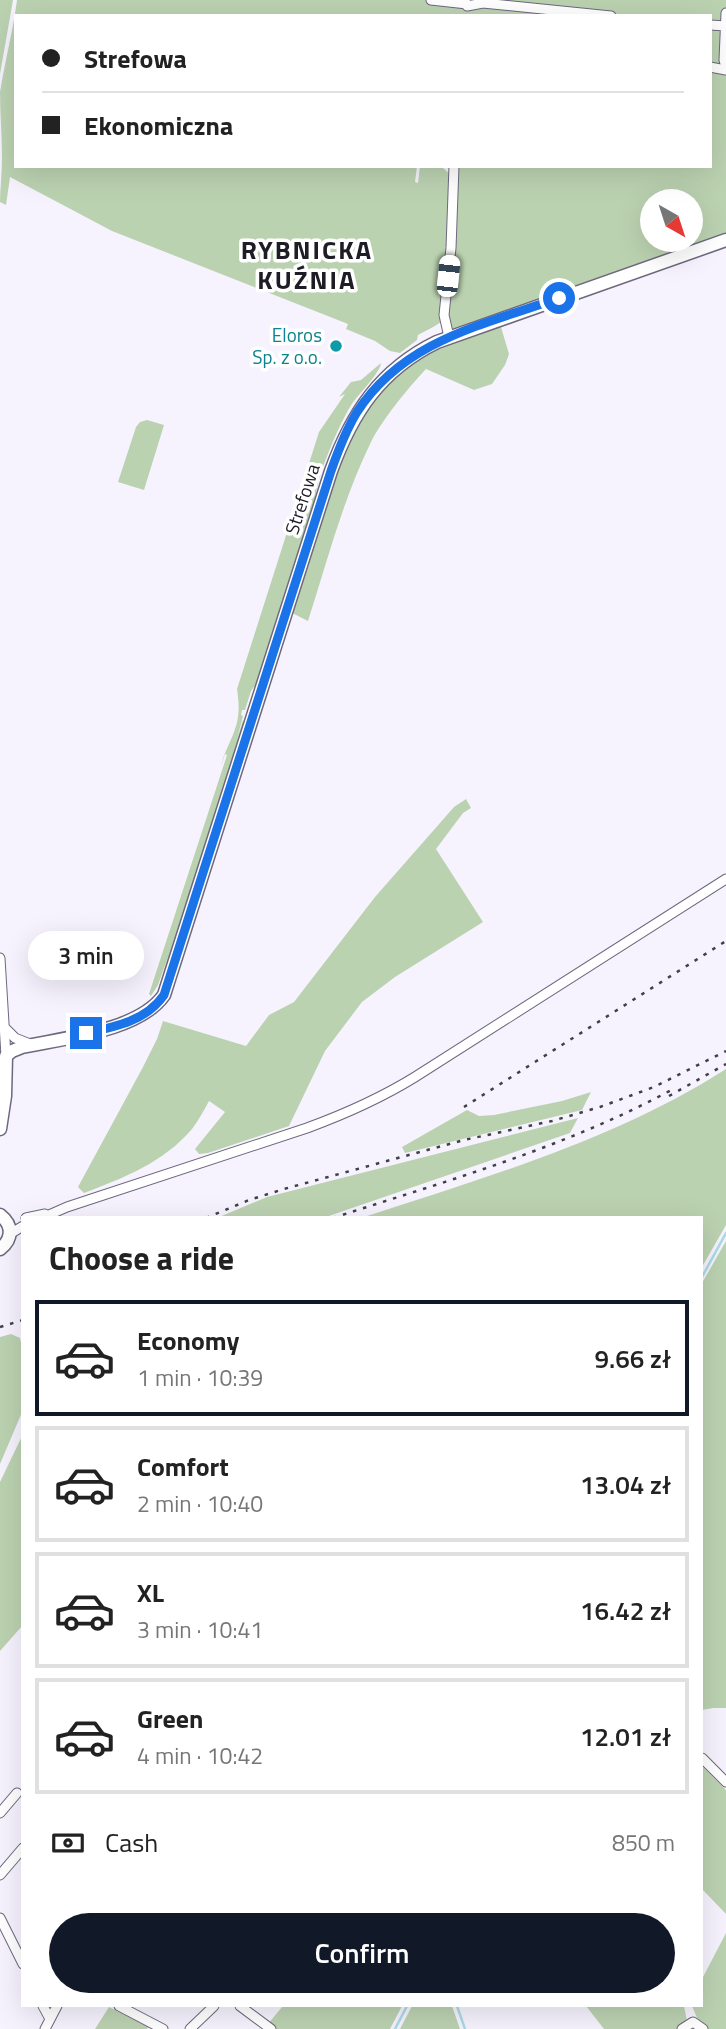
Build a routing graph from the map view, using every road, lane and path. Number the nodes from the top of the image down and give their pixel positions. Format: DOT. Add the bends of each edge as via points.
graph roads {
  1 [pos="431,0"];
  2 [pos="467,6"];
  3 [pos="726,13"];
  4 [pos="591,14"];
  5 [pos="726,26"];
  6 [pos="726,69"];
  7 [pos="454,168"];
  8 [pos="726,240"];
  9 [pos="449,337"];
  10 [pos="726,879"];
  11 [pos="0,958"];
  12 [pos="5,1028"];
  13 [pos="31,1045"];
  14 [pos="6,1056"];
  15 [pos="0,1129"];
  16 [pos="46,1216"];
  17 [pos="3,1217"];
  18 [pos="21,1220"];
  19 [pos="21,1227"];
  20 [pos="10,1234"];
  21 [pos="0,1249"];
  22 [pos="703,1759"];
  23 [pos="726,1782"];
  24 [pos="17,1793"];
  25 [pos="0,1813"];
  26 [pos="21,1850"];
  27 [pos="0,1875"];
  28 [pos="0,1918"];
  29 [pos="21,1960"];
  30 [pos="44,2007"];
  31 [pos="56,2007"];
  32 [pos="121,2007"];
  33 [pos="213,2007"];
  34 [pos="241,2007"];
  35 [pos="50,2019"];
  36 [pos="44,2029"];
  37 [pos="163,2029"];
  38 [pos="190,2029"];
  39 [pos="271,2029"];
  40 [pos="682,2029"];
  41 [pos="703,2029"];
  1 -- 2 [label="street"];
  2 -- 4 [label="street" via="483,3"];
  3 -- 5 [label="street"];
  5 -- 6 [label="street"];
  7 -- 9 [label="street" via="444,316"];
  8 -- 9 [label="street, Strefowa"];
  9 -- 13 [label="street, Strefowa" via="416,353 387,376 356,414 341,444 164,995 149,1011 125,1023"];
  10 -- 16 [label="street" via="377,1098 307,1128"];
  11 -- 12 [label="street"];
  12 -- 13 [label="street"];
  12 -- 14 [label="street"];
  13 -- 14 [label="street"];
  14 -- 15 [label="street"];
  17 -- 18 [label="street"];
  17 -- 20 [label="street"];
  19 -- 20 [label="street"];
  20 -- 21 [label="street"];
  22 -- 23 [label="street"];
  24 -- 25 [label="street"];
  26 -- 27 [label="street"];
  28 -- 29 [label="street"];
  30 -- 35 [label="street"];
  31 -- 35 [label="street"];
  32 -- 37 [label="street"];
  33 -- 38 [label="street"];
  34 -- 39 [label="street"];
  35 -- 36 [label="street"];
  40 -- 41 [label="street" via="693,2022"];
}
